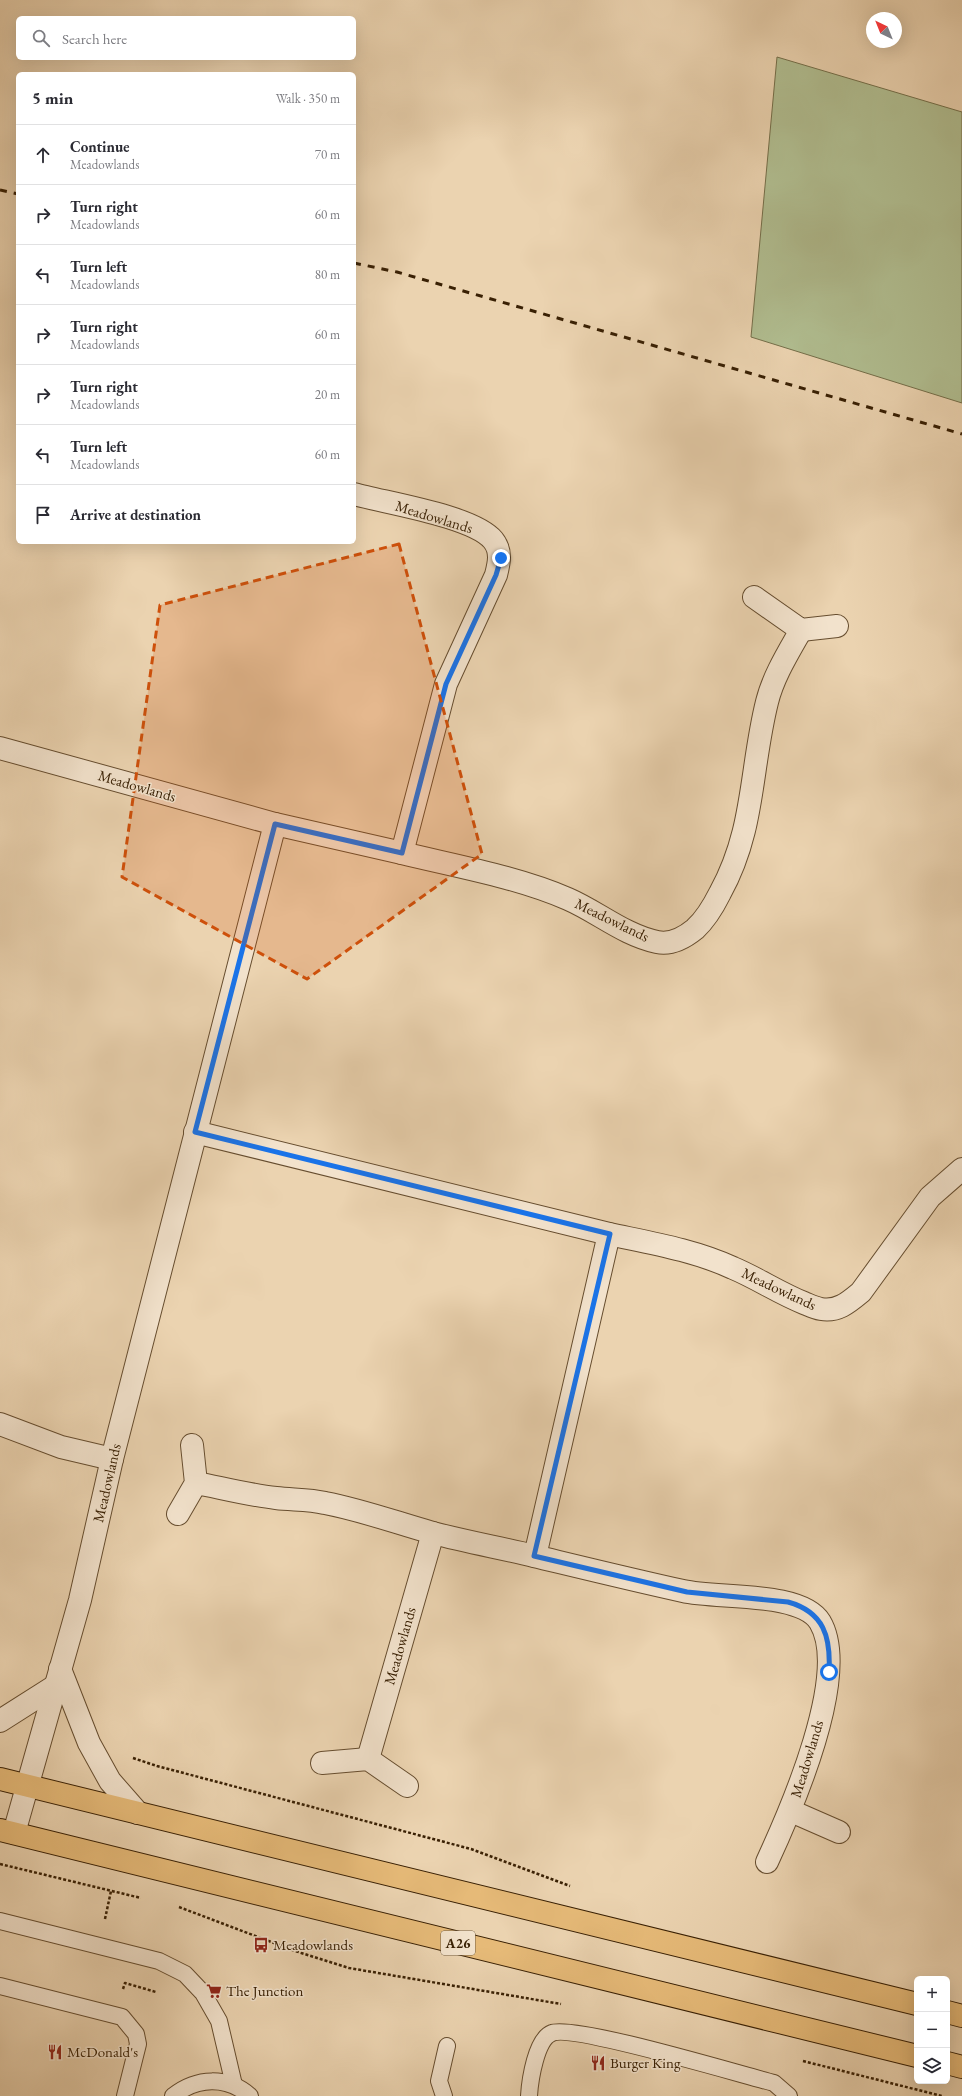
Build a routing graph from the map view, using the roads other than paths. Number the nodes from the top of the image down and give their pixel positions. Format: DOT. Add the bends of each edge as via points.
graph roads {
  1 [pos="356,495"];
  2 [pos="754,597"];
  3 [pos="837,626"];
  4 [pos="801,630"];
  5 [pos="0,748"];
  6 [pos="275,824"];
  7 [pos="402,853"];
  8 [pos="195,1132"];
  9 [pos="962,1169"];
  10 [pos="610,1234"];
  11 [pos="0,1424"];
  12 [pos="192,1445"];
  13 [pos="112,1458"];
  14 [pos="196,1483"];
  15 [pos="178,1514"];
  16 [pos="433,1533"];
  17 [pos="534,1556"];
  18 [pos="58,1678"];
  19 [pos="0,1721"];
  20 [pos="368,1759"];
  21 [pos="322,1763"];
  22 [pos="0,1779"];
  23 [pos="27,1785"];
  24 [pos="408,1786"];
  25 [pos="791,1811"];
  26 [pos="138,1813"];
  27 [pos="7,1831"];
  28 [pos="838,1832"];
  29 [pos="768,1862"];
  30 [pos="0,1921"];
  31 [pos="0,1986"];
  32 [pos="914,2003"];
  33 [pos="950,2013"];
  34 [pos="962,2016"];
  35 [pos="447,2046"];
  36 [pos="914,2055"];
  37 [pos="950,2064"];
  38 [pos="962,2067"];
  39 [pos="234,2085"];
  40 [pos="125,2096"];
  41 [pos="173,2096"];
  42 [pos="250,2096"];
  43 [pos="444,2096"];
  44 [pos="529,2096"];
  45 [pos="789,2096"];
  1 -- 7 [label="street, Meadowlands" via="457,520 493,540 501,558 496,575 446,684"];
  2 -- 4 [label="street"];
  3 -- 4 [label="street"];
  4 -- 7 [label="street, Meadowlands" via="781,666 767,700 758,737 754,786 742,843 732,873 704,921 687,936 670,943 657,942 636,935 568,898"];
  5 -- 6 [label="street, Meadowlands"];
  6 -- 7 [label="street, Meadowlands"];
  6 -- 8 [label="street, Meadowlands"];
  8 -- 10 [label="street, Meadowlands"];
  8 -- 13 [label="street, Meadowlands"];
  9 -- 10 [label="street, Meadowlands" via="930,1197 861,1292 846,1304 833,1309 820,1309 790,1297 733,1268 702,1256 669,1246"];
  10 -- 17 [label="street"];
  11 -- 13 [label="street" via="61,1447"];
  12 -- 14 [label="street"];
  13 -- 18 [label="street, Meadowlands" via="80,1600"];
  14 -- 15 [label="street"];
  14 -- 16 [label="street, Meadowlands" via="274,1498 323,1502"];
  16 -- 17 [label="street, Meadowlands"];
  16 -- 20 [label="street, Meadowlands"];
  17 -- 25 [label="street, Meadowlands" via="687,1592 788,1602 813,1613 821,1623 827,1640 829,1672 814,1745"];
  18 -- 19 [label="street"];
  18 -- 23 [label="street, Meadowlands"];
  18 -- 26 [label="street" via="110,1782"];
  20 -- 21 [label="street"];
  20 -- 24 [label="street"];
  22 -- 23 [label="highway"];
  23 -- 26 [label="highway"];
  23 -- 27 [label="street, Meadowlands"];
  25 -- 28 [label="street, Meadowlands"];
  25 -- 29 [label="street, Meadowlands"];
  26 -- 32 [label="highway"];
  27 -- 36 [label="highway, A26"];
  30 -- 39 [label="lane" via="159,1961 185,1974 203,1993 219,2021"];
  31 -- 40 [label="lane" via="122,2017 136,2034 138,2044"];
  33 -- 34 [label="highway"];
  35 -- 43 [label="lane" via="439,2081"];
  37 -- 38 [label="highway"];
  39 -- 41 [label="lane" via="216,2080 199,2082 183,2088"];
  39 -- 42 [label="lane"];
  44 -- 45 [label="lane" via="541,2042 552,2033 564,2031 609,2040 774,2083"];
}
